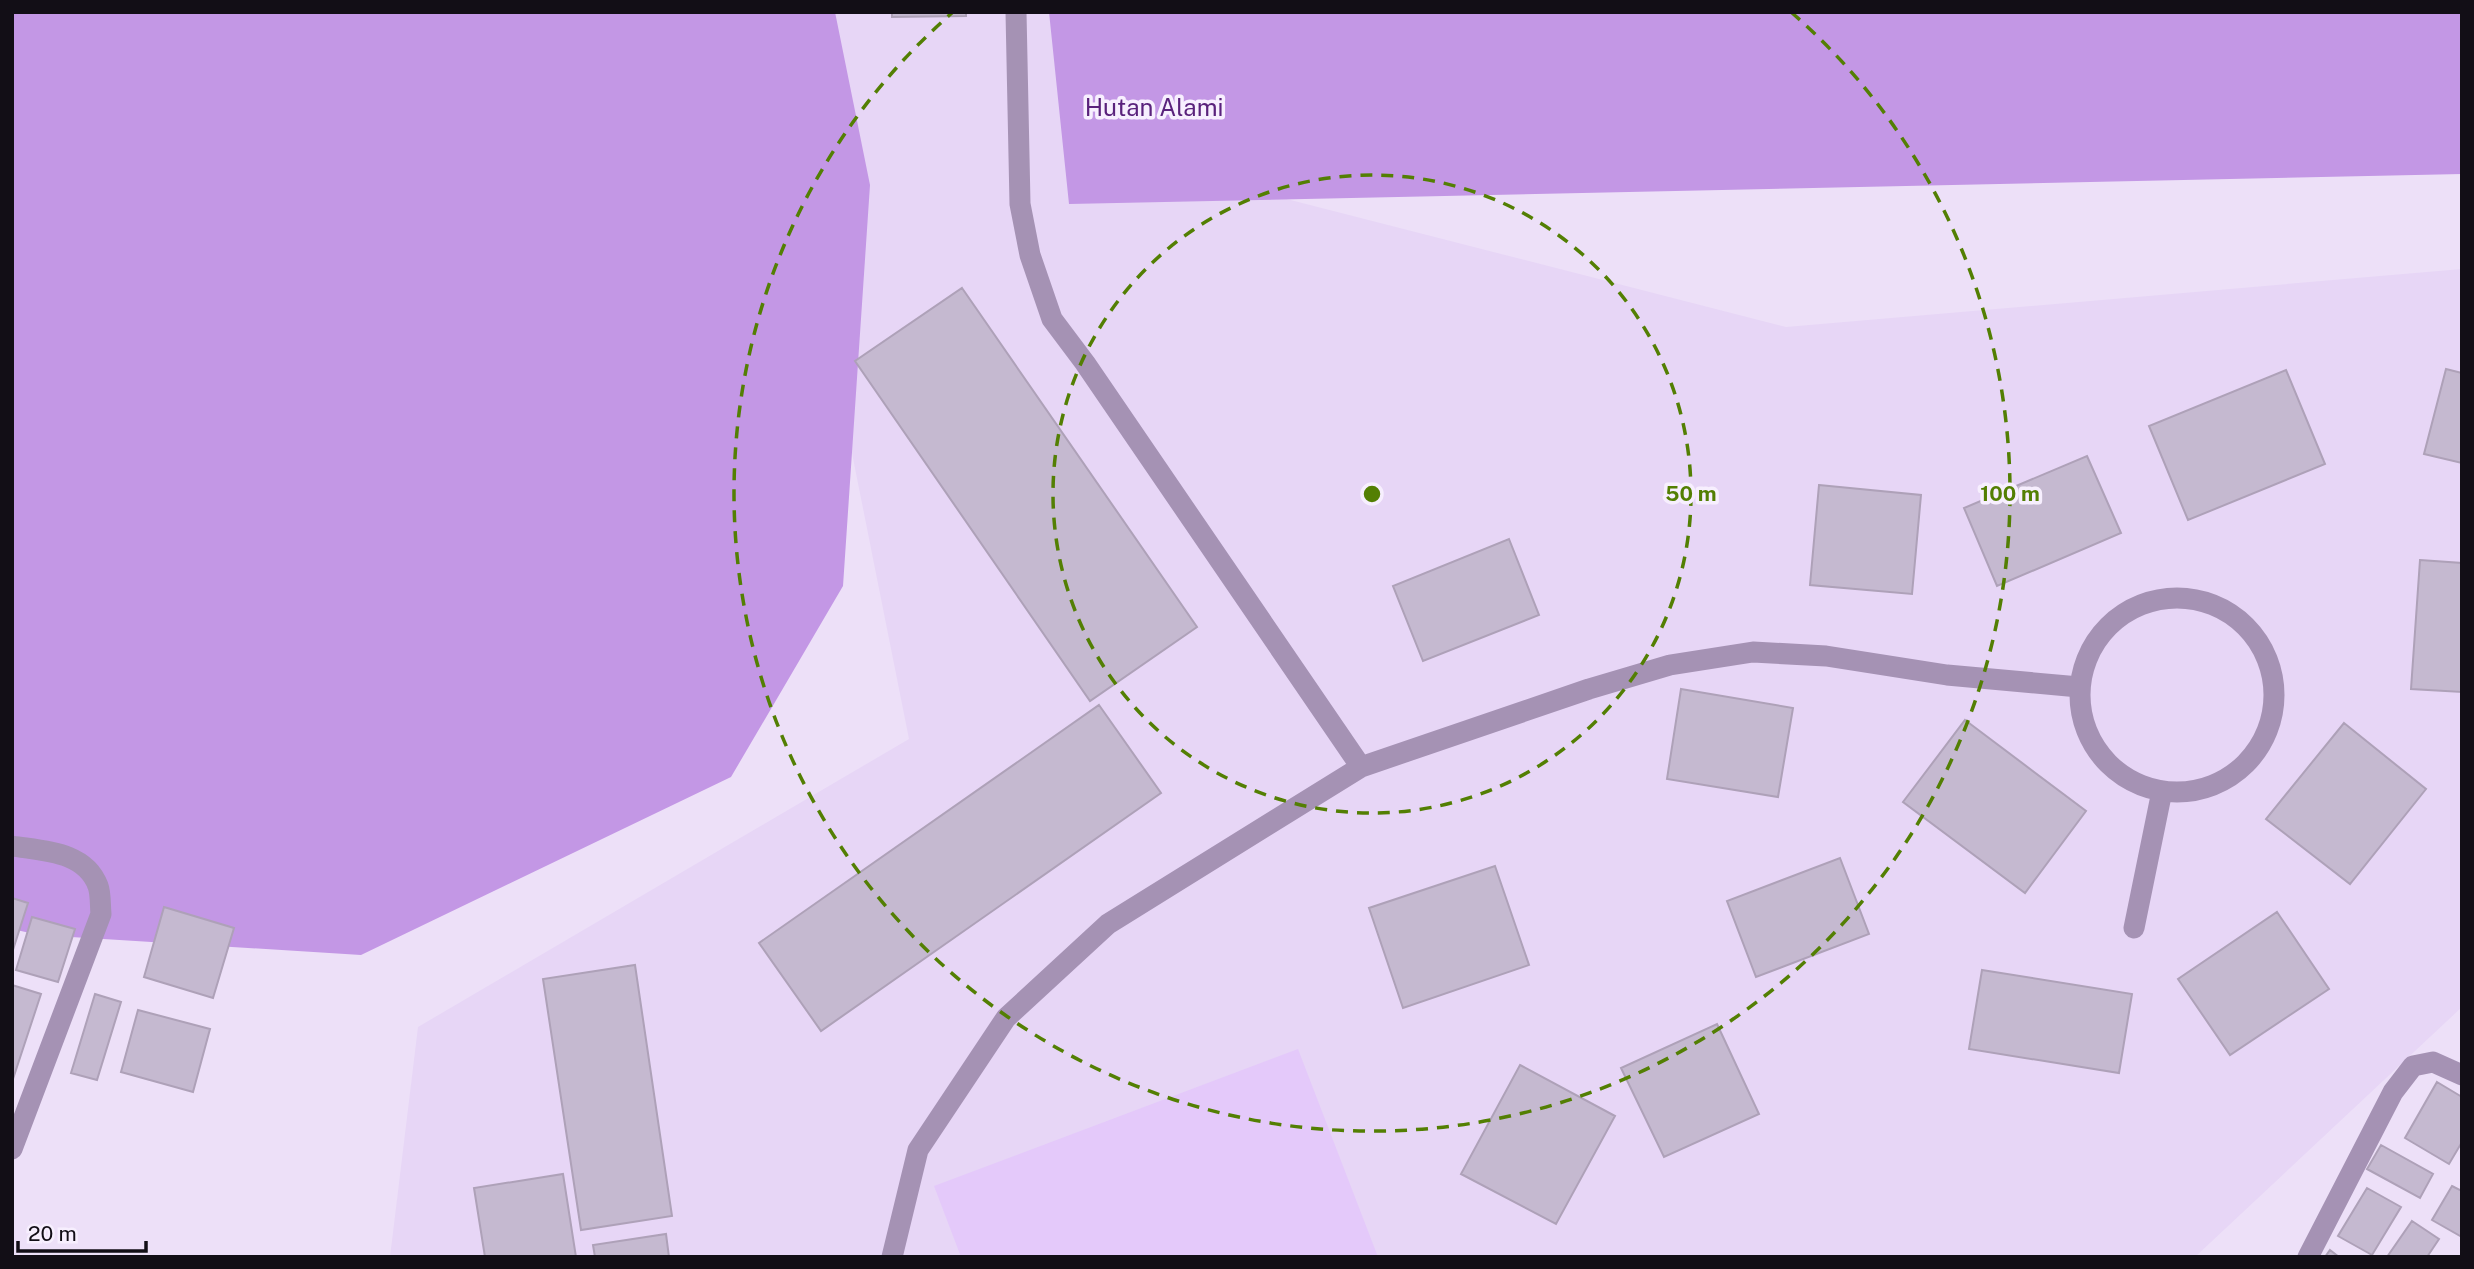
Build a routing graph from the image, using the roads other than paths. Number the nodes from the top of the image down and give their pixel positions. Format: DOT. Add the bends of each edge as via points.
graph roads {
  1 [pos="1016,12"];
  2 [pos="2079,687"];
  3 [pos="1361,767"];
  4 [pos="2162,791"];
  5 [pos="12,846"];
  6 [pos="2134,928"];
  7 [pos="2462,1075"];
  8 [pos="12,1149"];
  9 [pos="892,1257"];
  10 [pos="2308,1257"];
  1 -- 3 [label="street" via="1020,204 1030,255 1052,320"];
  2 -- 3 [label="street" via="1826,656 1753,652 1670,665"];
  2 -- 4 [label="street" via="2082,718 2095,747 2116,771"];
  2 -- 4 [label="street" via="2088,653 2109,625 2137,606 2171,598 2206,602 2237,618 2260,643 2273,676 2274,710 2262,743 2239,770 2209,787"];
  3 -- 9 [label="street" via="1108,924 1006,1018 918,1150"];
  4 -- 6 [label="street"];
  5 -- 8 [label="street" via="60,853 84,865 98,886 101,914"];
  7 -- 10 [label="street" via="2433,1062 2413,1066 2393,1092"];
}
